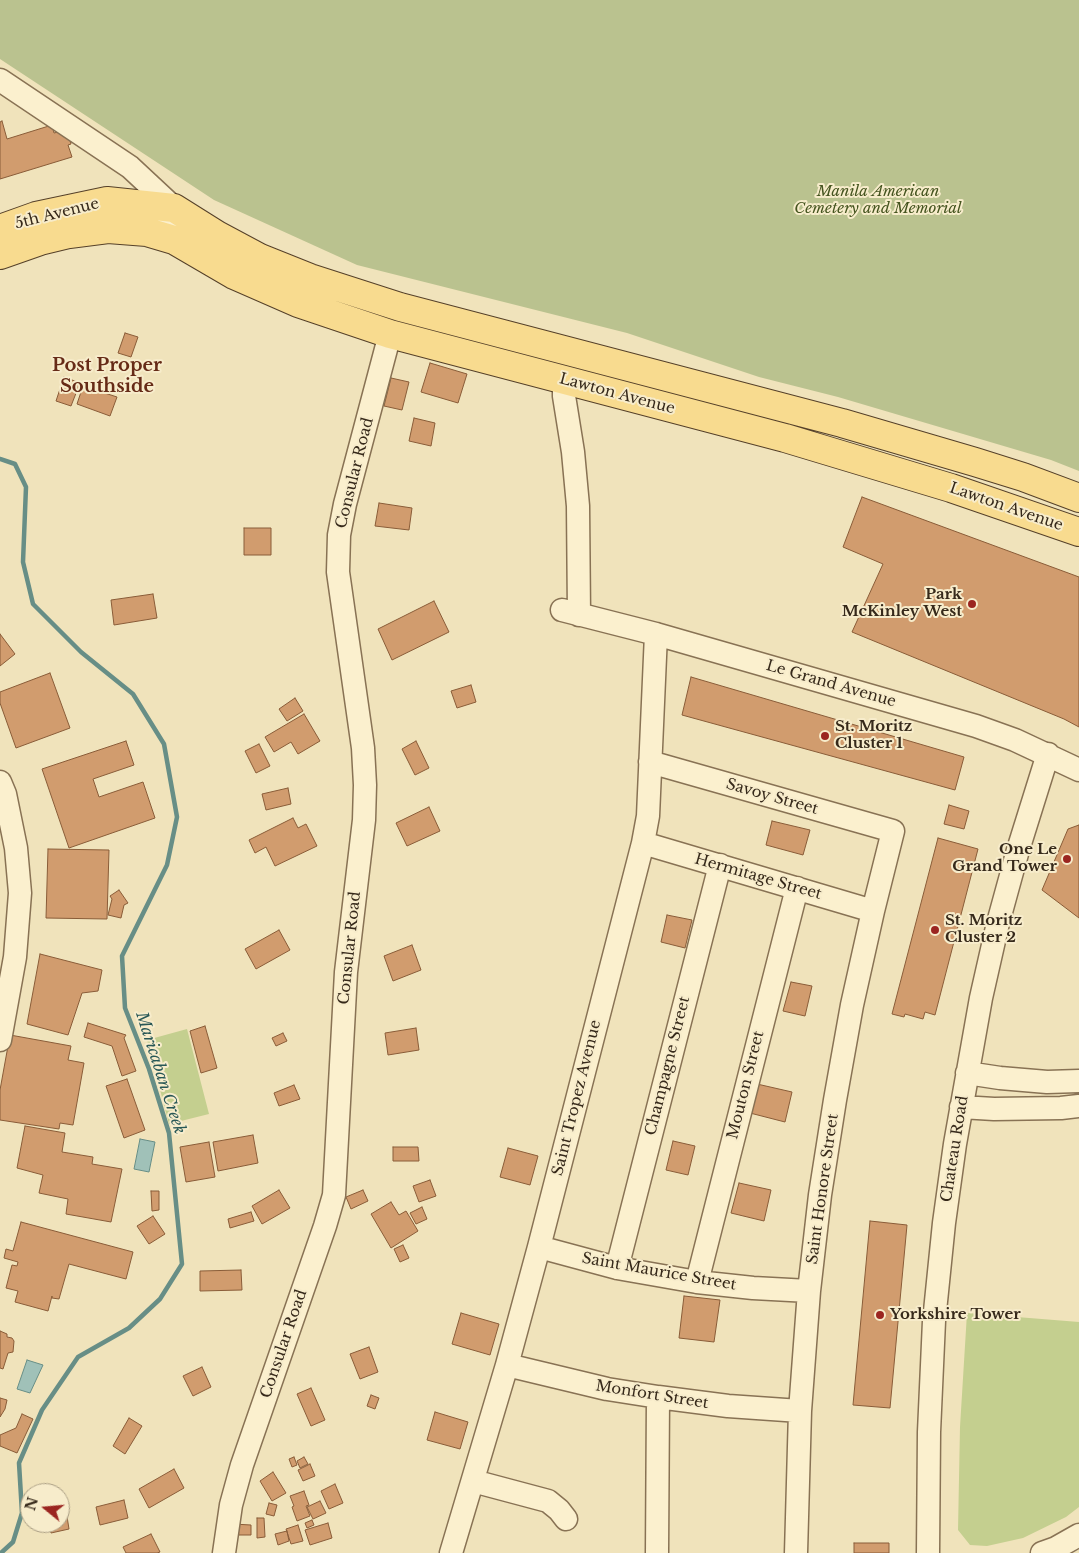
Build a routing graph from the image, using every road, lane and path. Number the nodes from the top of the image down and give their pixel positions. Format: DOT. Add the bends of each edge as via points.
graph roads {
  1 [pos="0,80"];
  2 [pos="174,208"];
  3 [pos="0,229"];
  4 [pos="163,236"];
  5 [pos="0,254"];
  6 [pos="390,334"];
  7 [pos="564,380"];
  8 [pos="1079,498"];
  9 [pos="1079,532"];
  10 [pos="656,634"];
  11 [pos="1048,754"];
  12 [pos="650,762"];
  13 [pos="1079,770"];
  14 [pos="0,782"];
  15 [pos="894,831"];
  16 [pos="643,843"];
  17 [pos="720,865"];
  18 [pos="797,888"];
  19 [pos="873,911"];
  20 [pos="0,1040"];
  21 [pos="967,1073"];
  22 [pos="1079,1081"];
  23 [pos="1079,1106"];
  24 [pos="961,1107"];
  25 [pos="539,1246"];
  26 [pos="617,1268"];
  27 [pos="697,1282"];
  28 [pos="809,1290"];
  29 [pos="507,1365"];
  30 [pos="658,1398"];
  31 [pos="800,1411"];
  32 [pos="473,1481"];
  33 [pos="566,1519"];
  34 [pos="1079,1535"];
  35 [pos="224,1553"];
  36 [pos="451,1553"];
  37 [pos="657,1553"];
  38 [pos="796,1553"];
  39 [pos="928,1553"];
  40 [pos="1042,1553"];
  1 -- 2 [label="street" via="130,167"];
  2 -- 3 [label="main road, 5th Avenue" via="107,201 36,216"];
  2 -- 4 [label="street"];
  2 -- 8 [label="main road, Lawton Avenue" via="260,258 391,304 842,423"];
  4 -- 5 [label="main road, 5th Avenue" via="108,229 69,234"];
  4 -- 6 [label="main road, Lawton Avenue" via="234,275 279,295"];
  6 -- 7 [label="main road, Lawton Avenue"];
  6 -- 35 [label="street, Consular Road" via="339,534 338,572 363,748 365,785 364,820 346,972 334,1194 242,1465 231,1505"];
  7 -- 9 [label="main road, Lawton Avenue" via="794,441 951,488"];
  7 -- 10 [label="street, Le Grand Avenue" via="578,506 570,612"];
  10 -- 11 [label="street, Le Grand Avenue" via="976,726"];
  10 -- 12 [label="street, Saint Tropez Avenue"];
  11 -- 13 [label="street, Le Grand Avenue"];
  11 -- 21 [label="street, Chateau Road" via="998,923"];
  12 -- 15 [label="street, Savoy Street"];
  12 -- 16 [label="street, Saint Tropez Avenue" via="648,816"];
  14 -- 20 [label="street" via="16,848 20,893 15,957"];
  15 -- 19 [label="street, Saint Honore Street"];
  16 -- 17 [label="street, Hermitage Street"];
  16 -- 25 [label="street, Saint Tropez Avenue"];
  17 -- 18 [label="street, Hermitage Street"];
  17 -- 26 [label="street, Champagne Street"];
  18 -- 19 [label="street, Hermitage Street"];
  18 -- 27 [label="street, Mouton Street"];
  19 -- 28 [label="street, Saint Honore Street" via="835,1100"];
  21 -- 22 [label="street" via="1047,1082"];
  21 -- 24 [label="street, Chateau Road"];
  23 -- 24 [label="street"];
  24 -- 39 [label="street, Chateau Road" via="934,1321"];
  25 -- 26 [label="street, Saint Maurice Street"];
  25 -- 29 [label="street, Saint Tropez Avenue"];
  26 -- 27 [label="street, Saint Maurice Street"];
  27 -- 28 [label="street, Saint Maurice Street"];
  28 -- 31 [label="street, Saint Honore Street"];
  29 -- 30 [label="street, Monfort Street"];
  29 -- 32 [label="street, Saint Tropez Avenue"];
  30 -- 31 [label="street, Monfort Street"];
  30 -- 37 [label="street"];
  31 -- 38 [label="street, Saint Honore Street"];
  32 -- 33 [label="street" via="548,1501"];
  32 -- 36 [label="street, Saint Tropez Avenue"];
  34 -- 40 [label="street"];
}
